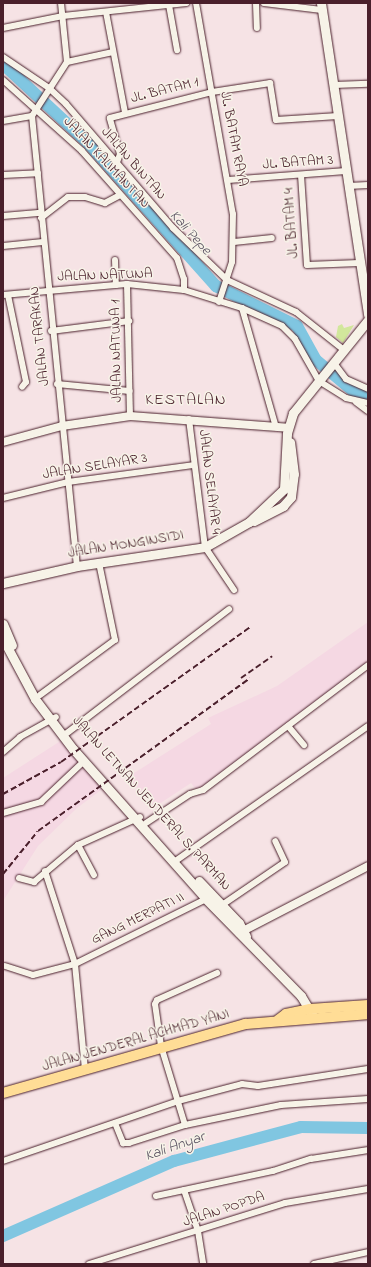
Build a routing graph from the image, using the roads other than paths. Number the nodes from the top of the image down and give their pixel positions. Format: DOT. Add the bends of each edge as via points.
graph roads {
  1 [pos="61,3"];
  2 [pos="186,3"];
  3 [pos="196,3"];
  4 [pos="256,3"];
  5 [pos="264,3"];
  6 [pos="150,5"];
  7 [pos="169,5"];
  8 [pos="322,7"];
  9 [pos="106,12"];
  10 [pos="63,16"];
  11 [pos="3,28"];
  12 [pos="258,28"];
  13 [pos="178,50"];
  14 [pos="113,52"];
  15 [pos="3,57"];
  16 [pos="67,62"];
  17 [pos="3,80"];
  18 [pos="368,84"];
  19 [pos="334,85"];
  20 [pos="48,89"];
  21 [pos="212,92"];
  22 [pos="36,106"];
  23 [pos="125,113"];
  24 [pos="32,116"];
  25 [pos="338,116"];
  26 [pos="3,121"];
  27 [pos="116,165"];
  28 [pos="346,171"];
  29 [pos="38,173"];
  30 [pos="3,175"];
  31 [pos="301,175"];
  32 [pos="228,180"];
  33 [pos="368,185"];
  34 [pos="348,186"];
  35 [pos="120,195"];
  36 [pos="3,216"];
  37 [pos="41,216"];
  38 [pos="272,238"];
  39 [pos="43,242"];
  40 [pos="234,242"];
  41 [pos="3,246"];
  42 [pos="115,260"];
  43 [pos="359,263"];
  44 [pos="226,283"];
  45 [pos="127,284"];
  46 [pos="116,285"];
  47 [pos="184,290"];
  48 [pos="47,291"];
  49 [pos="6,295"];
  50 [pos="219,300"];
  51 [pos="242,308"];
  52 [pos="368,314"];
  53 [pos="368,320"];
  54 [pos="129,321"];
  55 [pos="51,331"];
  56 [pos="344,350"];
  57 [pos="334,364"];
  58 [pos="321,380"];
  59 [pos="57,384"];
  60 [pos="22,387"];
  61 [pos="368,388"];
  62 [pos="130,391"];
  63 [pos="356,402"];
  64 [pos="368,403"];
  65 [pos="368,411"];
  66 [pos="130,416"];
  67 [pos="189,420"];
  68 [pos="62,426"];
  69 [pos="276,427"];
  70 [pos="287,431"];
  71 [pos="3,442"];
  72 [pos="193,465"];
  73 [pos="68,482"];
  74 [pos="285,487"];
  75 [pos="294,487"];
  76 [pos="3,498"];
  77 [pos="249,522"];
  78 [pos="205,547"];
  79 [pos="99,563"];
  80 [pos="77,566"];
  81 [pos="3,583"];
  82 [pos="234,590"];
  83 [pos="229,609"];
  84 [pos="3,624"];
  85 [pos="3,639"];
  86 [pos="8,650"];
  87 [pos="368,665"];
  88 [pos="40,695"];
  89 [pos="53,718"];
  90 [pos="288,726"];
  91 [pos="368,726"];
  92 [pos="67,733"];
  93 [pos="304,745"];
  94 [pos="3,752"];
  95 [pos="84,761"];
  96 [pos="3,813"];
  97 [pos="141,820"];
  98 [pos="275,841"];
  99 [pos="78,846"];
  100 [pos="176,860"];
  101 [pos="368,866"];
  102 [pos="45,871"];
  103 [pos="94,876"];
  104 [pos="19,878"];
  105 [pos="209,897"];
  106 [pos="222,905"];
  107 [pos="243,933"];
  108 [pos="75,964"];
  109 [pos="5,966"];
  110 [pos="217,973"];
  111 [pos="368,1005"];
  112 [pos="310,1010"];
  113 [pos="368,1014"];
  114 [pos="278,1020"];
  115 [pos="315,1020"];
  116 [pos="161,1046"];
  117 [pos="85,1069"];
  118 [pos="368,1069"];
  119 [pos="3,1093"];
  120 [pos="368,1099"];
  121 [pos="178,1101"];
  122 [pos="115,1123"];
  123 [pos="185,1125"];
  124 [pos="368,1150"];
  125 [pos="3,1161"];
  126 [pos="368,1189"];
  127 [pos="184,1190"];
  128 [pos="156,1196"];
  129 [pos="198,1231"];
  130 [pos="368,1252"];
  131 [pos="89,1264"];
  132 [pos="203,1264"];
  133 [pos="314,1264"];
  1 -- 10 [label="street"];
  2 -- 7 [label="street"];
  3 -- 21 [label="street, JL. BATAM RAYA"];
  4 -- 12 [label="street"];
  5 -- 8 [label="street"];
  6 -- 7 [label="street"];
  6 -- 9 [label="street"];
  7 -- 13 [label="street"];
  8 -- 19 [label="main road"];
  9 -- 10 [label="street"];
  9 -- 14 [label="street"];
  10 -- 11 [label="street"];
  10 -- 16 [label="street"];
  14 -- 16 [label="street"];
  14 -- 23 [label="street"];
  15 -- 20 [label="street, JALAN BINTAN"];
  16 -- 20 [label="street, JALAN TARAKAN"];
  17 -- 22 [label="street, JALAN KALIMANTAN"];
  18 -- 19 [label="street"];
  19 -- 25 [label="main road"];
  20 -- 22 [label="street, JALAN TARAKAN"];
  20 -- 27 [label="street, JALAN BINTAN"];
  21 -- 23 [label="street, JL. BATAM 1"];
  21 -- 25 [label="street, JL. BATAM 1" via="270,83 276,120"];
  21 -- 32 [label="street, JL. BATAM RAYA"];
  22 -- 24 [label="street, JALAN TARAKAN"];
  22 -- 35 [label="street, JALAN KALIMANTAN" via="82,150"];
  23 -- 27 [label="street, JL. BATAM 1" via="108,120 120,154"];
  24 -- 26 [label="street"];
  24 -- 29 [label="street, JALAN TARAKAN"];
  25 -- 28 [label="main road"];
  27 -- 44 [label="street, JALAN BINTAN"];
  28 -- 31 [label="street, JL. BATAM 3"];
  28 -- 34 [label="main road"];
  29 -- 30 [label="street"];
  29 -- 37 [label="street, JALAN TARAKAN"];
  31 -- 32 [label="street, JL. BATAM 3"];
  31 -- 43 [label="street, JL. BATAM 4" via="307,265"];
  32 -- 40 [label="street, JL. BATAM RAYA"];
  33 -- 34 [label="street"];
  34 -- 43 [label="main road"];
  35 -- 37 [label="street" via="105,203 85,196 68,197"];
  35 -- 47 [label="street, JALAN KALIMANTAN" via="176,258 182,268"];
  36 -- 37 [label="street"];
  37 -- 39 [label="street, JALAN TARAKAN"];
  38 -- 40 [label="street"];
  39 -- 41 [label="street"];
  39 -- 48 [label="street, JALAN TARAKAN"];
  40 -- 44 [label="street, JL. BATAM RAYA"];
  42 -- 46 [label="street"];
  43 -- 52 [label="main road"];
  44 -- 50 [label="street, JL. BATAM RAYA"];
  44 -- 56 [label="street, JALAN BINTAN" via="296,312"];
  45 -- 46 [label="street, JALAN NATUNA"];
  45 -- 47 [label="street, JALAN NATUNA"];
  45 -- 54 [label="street, JALAN NATUNA 1"];
  46 -- 48 [label="street, JALAN NATUNA"];
  47 -- 50 [label="street"];
  48 -- 49 [label="street, JALAN NATUNA"];
  48 -- 55 [label="street, JALAN TARAKAN"];
  49 -- 60 [label="street" via="26,382"];
  50 -- 51 [label="street"];
  51 -- 58 [label="street" via="288,331"];
  51 -- 69 [label="street"];
  53 -- 56 [label="main road"];
  54 -- 55 [label="street"];
  54 -- 62 [label="street, JALAN NATUNA 1"];
  55 -- 59 [label="street, JALAN TARAKAN"];
  56 -- 57 [label="main road"];
  57 -- 58 [label="main road"];
  57 -- 61 [label="street" via="352,383"];
  58 -- 63 [label="street"];
  58 -- 70 [label="main road" via="296,409"];
  59 -- 62 [label="street"];
  59 -- 68 [label="street, JALAN TARAKAN"];
  62 -- 66 [label="street, JALAN NATUNA 1"];
  63 -- 64 [label="street"];
  63 -- 65 [label="street"];
  66 -- 67 [label="street"];
  66 -- 68 [label="street"];
  67 -- 69 [label="street"];
  67 -- 72 [label="street, JALAN SELAYAR 4"];
  68 -- 71 [label="street"];
  68 -- 73 [label="street, JALAN TARAKAN"];
  69 -- 70 [label="street"];
  70 -- 74 [label="main road"];
  70 -- 75 [label="main road"];
  72 -- 73 [label="street, JALAN SELAYAR 3"];
  72 -- 78 [label="street, JALAN SELAYAR 4"];
  73 -- 76 [label="street, JALAN SELAYAR 3"];
  73 -- 80 [label="street, JALAN TARAKAN"];
  74 -- 75 [label="main road"];
  74 -- 77 [label="main road, JALAN MONGINSIDI" via="279,498"];
  75 -- 77 [label="main road, JALAN MONGINSIDI" via="283,506"];
  77 -- 78 [label="main road, JALAN MONGINSIDI"];
  78 -- 79 [label="main road, JALAN MONGINSIDI"];
  78 -- 82 [label="street"];
  79 -- 80 [label="main road, JALAN MONGINSIDI"];
  79 -- 88 [label="street" via="115,640"];
  80 -- 81 [label="main road, JALAN MONGINSIDI"];
  83 -- 92 [label="street"];
  84 -- 86 [label="main road, JALAN LETNAN JENDERAL S. PARMAN"];
  85 -- 86 [label="main road, JALAN LETNAN JENDERAL S. PARMAN"];
  86 -- 88 [label="main road, JALAN LETNAN JENDERAL S. PARMAN"];
  86 -- 89 [label="main road, JALAN LETNAN JENDERAL S. PARMAN"];
  87 -- 90 [label="street"];
  88 -- 89 [label="main road, JALAN LETNAN JENDERAL S. PARMAN"];
  89 -- 92 [label="main road, JALAN LETNAN JENDERAL S. PARMAN"];
  89 -- 94 [label="street" via="20,737"];
  89 -- 95 [label="main road, JALAN LETNAN JENDERAL S. PARMAN"];
  90 -- 93 [label="street"];
  90 -- 97 [label="street" via="202,791 190,794"];
  91 -- 100 [label="street"];
  92 -- 97 [label="main road, JALAN LETNAN JENDERAL S. PARMAN"];
  95 -- 96 [label="street" via="41,802"];
  95 -- 97 [label="main road, JALAN LETNAN JENDERAL S. PARMAN"];
  97 -- 99 [label="street"];
  97 -- 100 [label="main road, JALAN LETNAN JENDERAL S. PARMAN"];
  98 -- 106 [label="street" via="285,862"];
  99 -- 102 [label="street"];
  99 -- 103 [label="street"];
  100 -- 105 [label="main road, JALAN LETNAN JENDERAL S. PARMAN"];
  101 -- 107 [label="street"];
  102 -- 104 [label="street" via="32,883"];
  102 -- 108 [label="street"];
  105 -- 106 [label="main road, JALAN LETNAN JENDERAL S. PARMAN"];
  105 -- 107 [label="main road, JALAN LETNAN JENDERAL S. PARMAN"];
  105 -- 108 [label="street, GANG MERPATI II"];
  106 -- 107 [label="main road, JALAN LETNAN JENDERAL S. PARMAN"];
  107 -- 112 [label="main road, JALAN LETNAN JENDERAL S. PARMAN" via="301,996"];
  108 -- 109 [label="street, GANG MERPATI II" via="33,975"];
  108 -- 117 [label="street"];
  110 -- 116 [label="street" via="155,1002"];
  111 -- 112 [label="main road, JALAN JENDERAL ACHMAD YANI"];
  112 -- 114 [label="main road, JALAN JENDERAL ACHMAD YANI" via="286,1014"];
  112 -- 115 [label="main road, JALAN LETNAN JENDERAL S. PARMAN"];
  113 -- 115 [label="main road, JALAN JENDERAL ACHMAD YANI"];
  114 -- 115 [label="main road, JALAN JENDERAL ACHMAD YANI"];
  114 -- 116 [label="main road, JALAN JENDERAL ACHMAD YANI" via="232,1027"];
  116 -- 117 [label="main road, JALAN JENDERAL ACHMAD YANI"];
  116 -- 121 [label="street"];
  117 -- 119 [label="main road, JALAN JENDERAL ACHMAD YANI"];
  118 -- 121 [label="street" via="258,1086 242,1084"];
  120 -- 123 [label="street" via="281,1105"];
  121 -- 122 [label="street"];
  121 -- 123 [label="street"];
  122 -- 123 [label="street" via="123,1143 129,1144"];
  122 -- 125 [label="street"];
  124 -- 127 [label="street" via="311,1158 273,1171"];
  126 -- 129 [label="street, JALAN POPDA" via="285,1203"];
  127 -- 128 [label="street"];
  127 -- 129 [label="street"];
  129 -- 131 [label="street, JALAN POPDA"];
  129 -- 132 [label="street"];
  130 -- 133 [label="street"];
}
